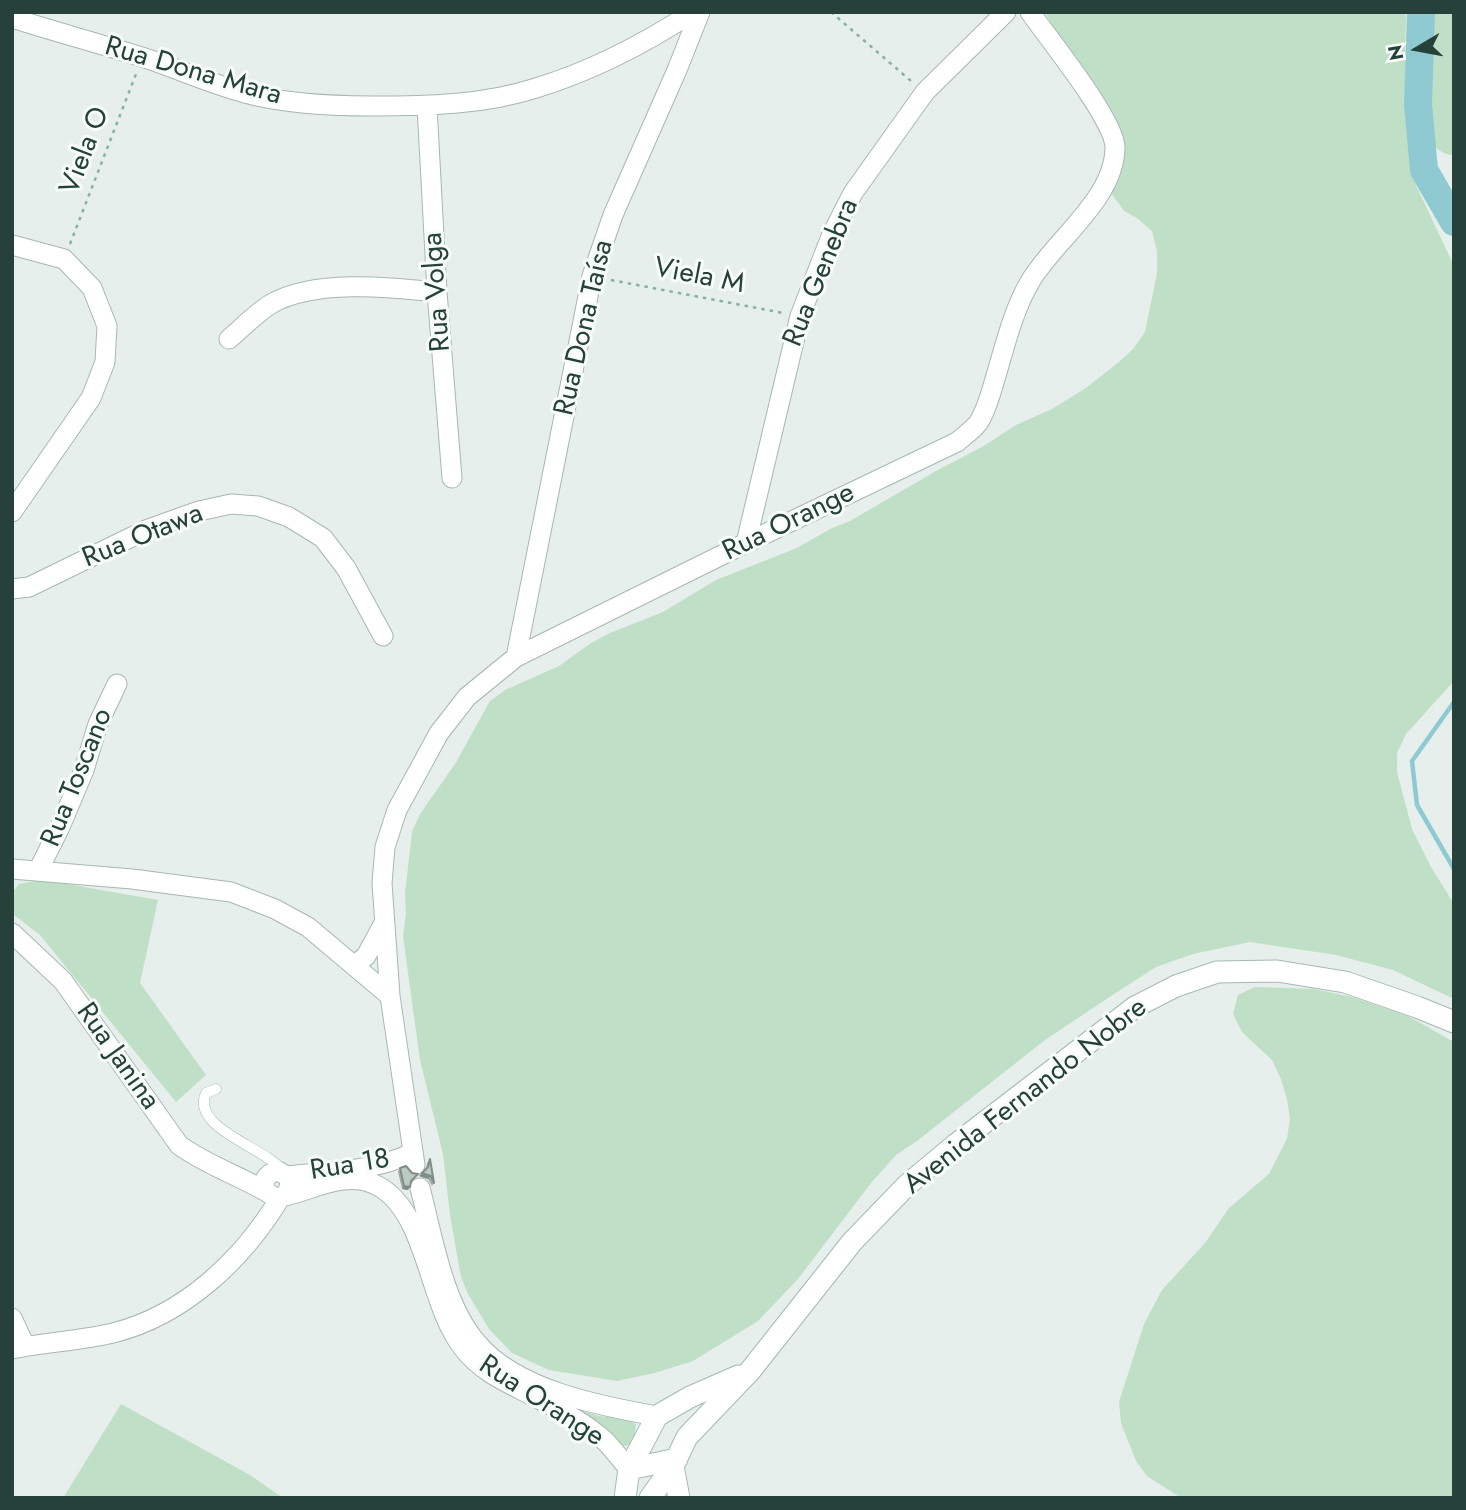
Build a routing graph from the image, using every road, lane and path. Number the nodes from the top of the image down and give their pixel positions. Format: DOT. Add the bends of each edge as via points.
graph roads {
  1 [pos="694,12"];
  2 [pos="700,12"];
  3 [pos="831,12"];
  4 [pos="1006,12"];
  5 [pos="1030,12"];
  6 [pos="16,24"];
  7 [pos="143,58"];
  8 [pos="925,92"];
  9 [pos="427,106"];
  10 [pos="12,245"];
  11 [pos="64,259"];
  12 [pos="592,276"];
  13 [pos="437,292"];
  14 [pos="800,316"];
  15 [pos="229,339"];
  16 [pos="452,478"];
  17 [pos="12,512"];
  18 [pos="746,543"];
  19 [pos="12,589"];
  20 [pos="383,636"];
  21 [pos="516,657"];
  22 [pos="117,684"];
  23 [pos="12,869"];
  24 [pos="38,872"];
  25 [pos="386,919"];
  26 [pos="12,933"];
  27 [pos="355,965"];
  28 [pos="390,996"];
  29 [pos="1454,1022"];
  30 [pos="216,1089"];
  31 [pos="277,1185"];
  32 [pos="380,1187"];
  33 [pos="420,1188"];
  34 [pos="12,1318"];
  35 [pos="19,1347"];
  36 [pos="750,1371"];
  37 [pos="657,1416"];
  38 [pos="687,1437"];
  39 [pos="675,1462"];
  40 [pos="629,1469"];
  41 [pos="651,1497"];
  42 [pos="625,1498"];
  43 [pos="679,1498"];
  1 -- 9 [label="street, Rua Dona Mara" via="605,62 534,89"];
  2 -- 12 [label="street, Rua Dona Taísa"];
  3 -- 8 [label="path"];
  4 -- 8 [label="street, Rua Genebra"];
  5 -- 18 [label="street, Rua Orange" via="1099,110 1115,144 1112,171 1099,197 1017,306 979,422 957,442"];
  6 -- 7 [label="street, Rua Dona Mara"];
  7 -- 9 [label="street, Rua Dona Mara" via="246,93 328,104"];
  7 -- 11 [label="path, Viela O"];
  8 -- 14 [label="street, Rua Genebra" via="853,193"];
  9 -- 13 [label="street, Rua Volga"];
  10 -- 11 [label="street"];
  11 -- 17 [label="street" via="92,288 107,327 105,362 91,398"];
  12 -- 14 [label="path, Viela M"];
  12 -- 21 [label="street, Rua Dona Taísa"];
  13 -- 15 [label="street" via="351,286 288,295 268,305"];
  13 -- 16 [label="street, Rua Volga"];
  14 -- 18 [label="street, Rua Genebra"];
  18 -- 21 [label="street, Rua Orange"];
  19 -- 20 [label="street, Rua Otawa" via="29,587 146,530 199,511 231,504 258,506 289,517 323,538 346,568"];
  21 -- 25 [label="street, Rua Orange" via="467,697 439,733 397,810 385,847"];
  22 -- 24 [label="street, Rua Toscano"];
  23 -- 24 [label="street"];
  24 -- 27 [label="street" via="231,892 308,927"];
  25 -- 27 [label="street" via="366,956"];
  25 -- 28 [label="street, Rua Orange"];
  26 -- 31 [label="street, Rua Janina" via="63,981 179,1144 194,1156"];
  27 -- 28 [label="street"];
  28 -- 31 [label="street, Rua 18" via="413,1159"];
  29 -- 36 [label="main road, Avenida Fernando Nobre" via="1345,982 1276,971 1217,972 1176,986 1135,1007 907,1185 852,1242"];
  30 -- 31 [label="lane" via="203,1098 212,1120 271,1158"];
  31 -- 32 [label="street, Rua 18" via="364,1180"];
  31 -- 35 [label="street" via="255,1234 201,1289 145,1322 113,1333"];
  32 -- 40 [label="street, Rua Orange" via="404,1210 413,1227 439,1307 464,1350 504,1382 603,1440"];
  33 -- 37 [label="street, Rua Orange" via="443,1277 476,1343 512,1372 555,1391"];
  34 -- 35 [label="street"];
  36 -- 37 [label="main road, Avenida Fernando Nobre"];
  36 -- 38 [label="main road, Avenida Fernando Nobre"];
  37 -- 38 [label="main road"];
  37 -- 40 [label="main road"];
  38 -- 39 [label="main road, Avenida Fernando Nobre"];
  39 -- 40 [label="main road"];
  39 -- 41 [label="main road, Avenida Fernando Nobre"];
  39 -- 43 [label="main road"];
  40 -- 41 [label="main road"];
  40 -- 42 [label="main road"];
}
